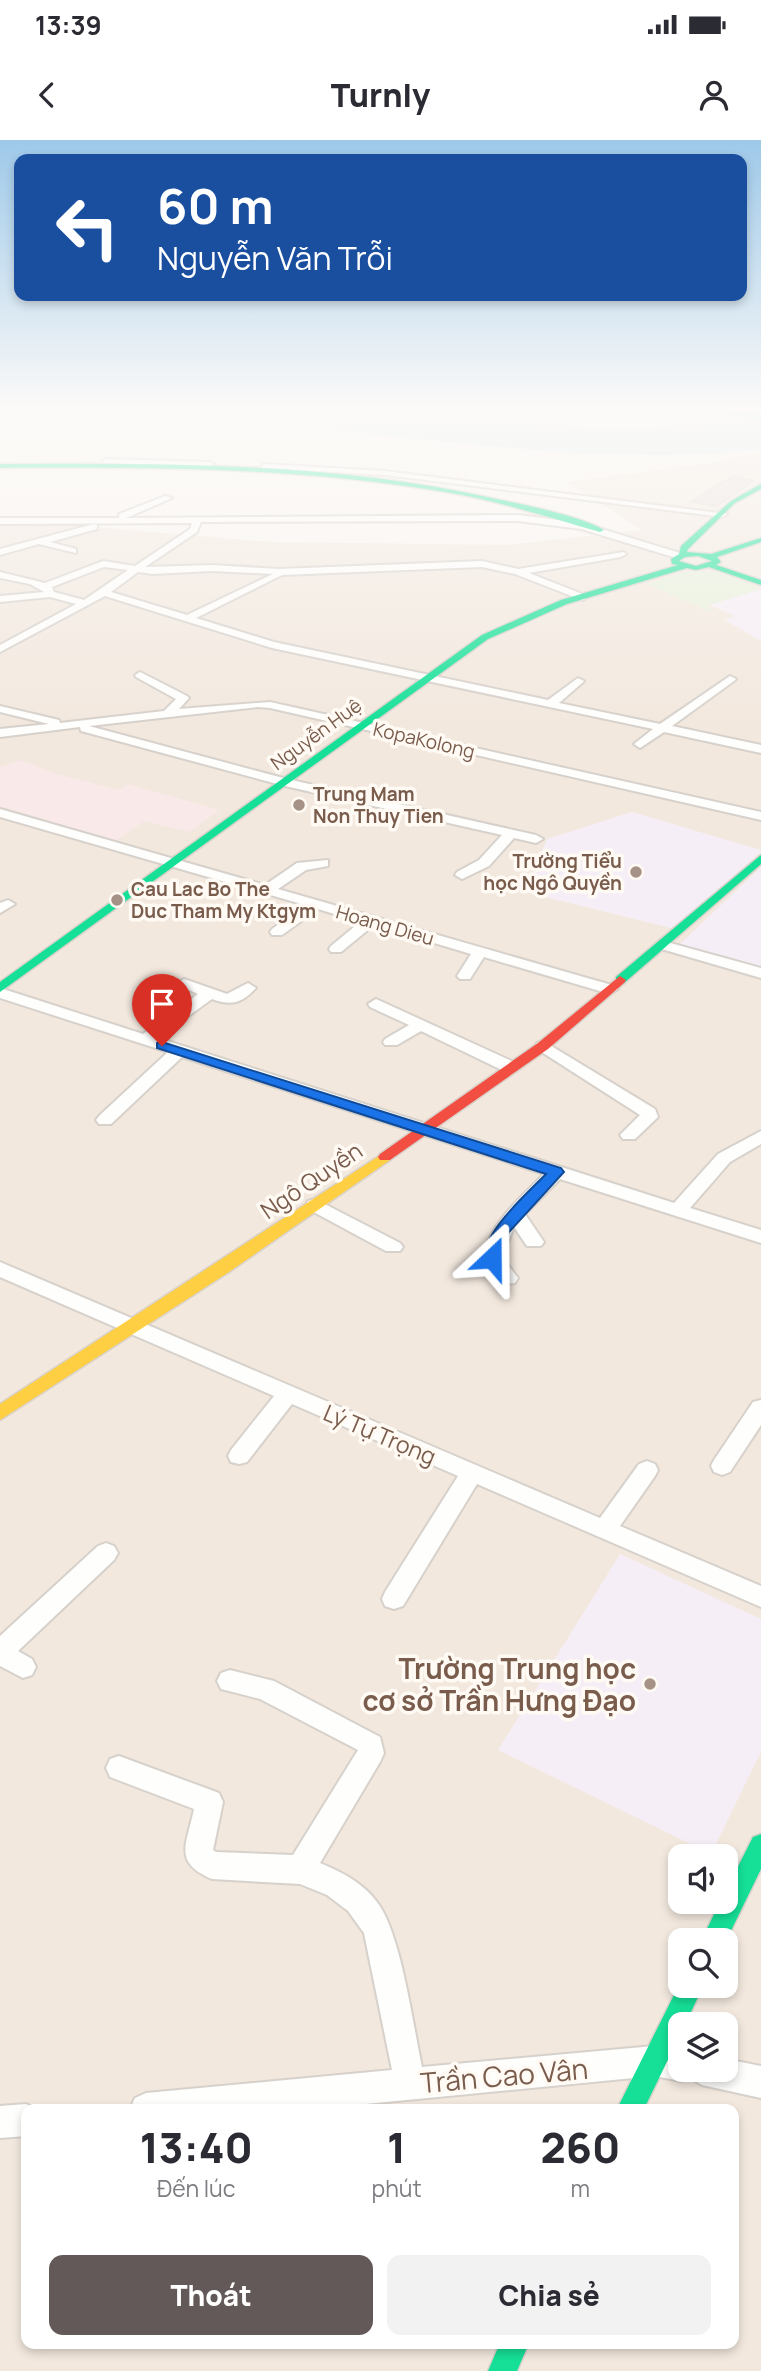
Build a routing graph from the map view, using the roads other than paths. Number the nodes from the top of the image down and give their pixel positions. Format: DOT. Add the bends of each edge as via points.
graph roads {
  1 [pos="122,516"];
  2 [pos="536,516"];
  3 [pos="562,516"];
  4 [pos="721,516"];
  5 [pos="524,519"];
  6 [pos="112,520"];
  7 [pos="0,521"];
  8 [pos="197,522"];
  9 [pos="600,530"];
  10 [pos="761,540"];
  11 [pos="40,542"];
  12 [pos="73,551"];
  13 [pos="0,552"];
  14 [pos="621,554"];
  15 [pos="228,558"];
  16 [pos="682,559"];
  17 [pos="711,561"];
  18 [pos="220,569"];
  19 [pos="136,570"];
  20 [pos="279,572"];
  21 [pos="518,572"];
  22 [pos="0,575"];
  23 [pos="761,583"];
  24 [pos="48,590"];
  25 [pos="104,593"];
  26 [pos="582,597"];
  27 [pos="0,599"];
  28 [pos="85,603"];
  29 [pos="187,619"];
  30 [pos="0,649"];
  31 [pos="140,675"];
  32 [pos="430,679"];
  33 [pos="730,679"];
  34 [pos="578,681"];
  35 [pos="550,704"];
  36 [pos="0,709"];
  37 [pos="167,715"];
  38 [pos="73,726"];
  39 [pos="363,726"];
  40 [pos="660,727"];
  41 [pos="0,733"];
  42 [pos="640,744"];
  43 [pos="761,749"];
  44 [pos="285,782"];
  45 [pos="0,813"];
  46 [pos="761,816"];
  47 [pos="510,834"];
  48 [pos="536,839"];
  49 [pos="761,858"];
  50 [pos="323,863"];
  51 [pos="171,864"];
  52 [pos="461,874"];
  53 [pos="266,891"];
  54 [pos="315,905"];
  55 [pos="370,921"];
  56 [pos="277,932"];
  57 [pos="663,945"];
  58 [pos="336,949"];
  59 [pos="480,952"];
  60 [pos="761,973"];
  61 [pos="465,976"];
  62 [pos="184,984"];
  63 [pos="0,988"];
  64 [pos="248,988"];
  65 [pos="610,989"];
  66 [pos="0,993"];
  67 [pos="209,994"];
  68 [pos="376,1004"];
  69 [pos="421,1025"];
  70 [pos="145,1040"];
  71 [pos="391,1042"];
  72 [pos="543,1046"];
  73 [pos="179,1051"];
  74 [pos="512,1068"];
  75 [pos="105,1120"];
  76 [pos="425,1130"];
  77 [pos="629,1135"];
  78 [pos="761,1136"];
  79 [pos="556,1172"];
  80 [pos="314,1205"];
  81 [pos="678,1210"];
  82 [pos="516,1215"];
  83 [pos="761,1237"];
  84 [pos="534,1242"];
  85 [pos="393,1247"];
  86 [pos="0,1269"];
  87 [pos="508,1278"];
  88 [pos="131,1326"];
  89 [pos="288,1394"];
  90 [pos="761,1408"];
  91 [pos="0,1413"];
  92 [pos="239,1456"];
  93 [pos="722,1466"];
  94 [pos="647,1470"];
  95 [pos="472,1473"];
  96 [pos="604,1530"];
  97 [pos="106,1553"];
  98 [pos="761,1597"];
  99 [pos="394,1599"];
  100 [pos="0,1653"];
  101 [pos="23,1667"];
  102 [pos="230,1681"];
  103 [pos="119,1768"];
  104 [pos="761,1845"];
  105 [pos="300,1870"];
  106 [pos="720,1928"];
  107 [pos="687,1998"];
  108 [pos="667,2064"];
  109 [pos="738,2077"];
  110 [pos="761,2082"];
  111 [pos="410,2084"];
  112 [pos="199,2104"];
  113 [pos="634,2104"];
  114 [pos="21,2120"];
  115 [pos="0,2122"];
  116 [pos="512,2349"];
  117 [pos="502,2371"];
  1 -- 6 [label="street"];
  2 -- 5 [label="street"];
  3 -- 9 [label="street"];
  4 -- 16 [label="street" via="684,548"];
  5 -- 6 [label="street"];
  5 -- 9 [label="street"];
  6 -- 7 [label="street"];
  6 -- 11 [label="street"];
  8 -- 19 [label="street" via="194,530"];
  9 -- 16 [label="street"];
  10 -- 17 [label="street"];
  11 -- 12 [label="street"];
  11 -- 13 [label="street"];
  14 -- 21 [label="street"];
  15 -- 18 [label="street"];
  16 -- 17 [label="street, Nguyễn Huệ"];
  16 -- 26 [label="street, Nguyễn Huệ"];
  17 -- 23 [label="street"];
  18 -- 19 [label="street"];
  18 -- 20 [label="street"];
  19 -- 24 [label="street" via="103,564"];
  19 -- 25 [label="street"];
  20 -- 21 [label="street" via="482,564"];
  20 -- 29 [label="street" via="238,597"];
  21 -- 26 [label="street"];
  22 -- 24 [label="street"];
  24 -- 27 [label="street"];
  24 -- 28 [label="street"];
  25 -- 28 [label="street"];
  25 -- 29 [label="street"];
  26 -- 32 [label="street, Nguyễn Huệ" via="485,637"];
  28 -- 30 [label="street"];
  29 -- 32 [label="street" via="272,645"];
  31 -- 37 [label="street" via="183,698"];
  32 -- 35 [label="street"];
  32 -- 39 [label="street, Nguyễn Huệ"];
  33 -- 40 [label="street"];
  34 -- 35 [label="street"];
  35 -- 40 [label="street"];
  36 -- 38 [label="street"];
  37 -- 38 [label="street, KopaKolong"];
  37 -- 39 [label="street, KopaKolong" via="258,704"];
  38 -- 41 [label="street, KopaKolong"];
  38 -- 44 [label="street"];
  39 -- 44 [label="street, Nguyễn Huệ"];
  39 -- 46 [label="street, KopaKolong"];
  40 -- 42 [label="street"];
  40 -- 43 [label="street"];
  44 -- 47 [label="street"];
  44 -- 51 [label="street, Nguyễn Huệ"];
  45 -- 51 [label="street, Hoang Dieu"];
  47 -- 48 [label="street"];
  47 -- 52 [label="street" via="484,863"];
  49 -- 57 [label="street, Ngô Quyền"];
  50 -- 53 [label="street" via="302,866"];
  51 -- 53 [label="street, Hoang Dieu"];
  51 -- 63 [label="street, Nguyễn Huệ"];
  53 -- 54 [label="street, Hoang Dieu"];
  54 -- 55 [label="street, Hoang Dieu"];
  54 -- 56 [label="street"];
  55 -- 58 [label="street"];
  55 -- 59 [label="street, Hoang Dieu"];
  57 -- 60 [label="street"];
  57 -- 65 [label="street, Ngô Quyền"];
  59 -- 61 [label="street"];
  59 -- 65 [label="street, Hoang Dieu"];
  62 -- 67 [label="street"];
  64 -- 67 [label="street" via="229,1000"];
  65 -- 72 [label="street, Ngô Quyền"];
  66 -- 70 [label="street"];
  67 -- 70 [label="street"];
  68 -- 69 [label="street"];
  69 -- 71 [label="street"];
  69 -- 74 [label="street"];
  70 -- 73 [label="street"];
  72 -- 74 [label="street, Ngô Quyền"];
  72 -- 77 [label="street" via="649,1113"];
  73 -- 75 [label="street"];
  73 -- 76 [label="street"];
  74 -- 76 [label="street, Ngô Quyền"];
  76 -- 79 [label="street"];
  76 -- 80 [label="street, Ngô Quyền"];
  78 -- 81 [label="street" via="724,1158"];
  79 -- 81 [label="street"];
  79 -- 82 [label="street"];
  80 -- 85 [label="street"];
  80 -- 88 [label="street, Ngô Quyền"];
  81 -- 83 [label="street"];
  82 -- 84 [label="street"];
  82 -- 87 [label="street" via="494,1243 492,1258"];
  86 -- 88 [label="street, Lý Tự Trọng"];
  88 -- 89 [label="street, Lý Tự Trọng"];
  88 -- 91 [label="street, Ngô Quyền"];
  89 -- 92 [label="street"];
  89 -- 95 [label="street, Lý Tự Trọng"];
  90 -- 93 [label="street"];
  94 -- 96 [label="street"];
  95 -- 96 [label="street, Lý Tự Trọng"];
  95 -- 99 [label="street"];
  96 -- 98 [label="street, Lý Tự Trọng"];
  97 -- 100 [label="street"];
  100 -- 101 [label="street"];
  102 -- 105 [label="street" via="265,1689 371,1745 371,1753"];
  103 -- 105 [label="street" via="209,1802 198,1856 202,1860 212,1865"];
  104 -- 106 [label="street"];
  105 -- 111 [label="street" via="330,1882 364,1905 373,1918"];
  107 -- 108 [label="street"];
  108 -- 111 [label="street, Trần Cao Vân"];
  108 -- 113 [label="street"];
  109 -- 110 [label="street"];
  111 -- 112 [label="street, Trần Cao Vân"];
  114 -- 115 [label="street"];
  116 -- 117 [label="street"];
}
